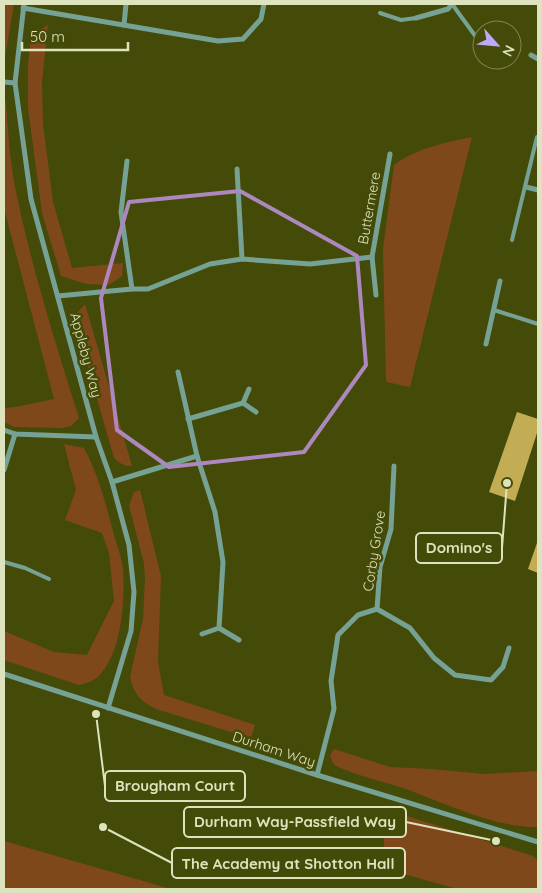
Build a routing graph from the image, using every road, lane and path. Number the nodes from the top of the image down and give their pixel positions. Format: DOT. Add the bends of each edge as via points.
graph roads {
  1 [pos="126,4"];
  2 [pos="264,4"];
  3 [pos="452,4"];
  4 [pos="23,6"];
  5 [pos="380,13"];
  6 [pos="416,18"];
  7 [pos="124,25"];
  8 [pos="472,32"];
  9 [pos="531,55"];
  10 [pos="538,58"];
  11 [pos="4,82"];
  12 [pos="15,84"];
  13 [pos="537,137"];
  14 [pos="390,154"];
  15 [pos="127,160"];
  16 [pos="237,169"];
  17 [pos="526,187"];
  18 [pos="538,190"];
  19 [pos="512,240"];
  20 [pos="372,256"];
  21 [pos="242,259"];
  22 [pos="500,281"];
  23 [pos="132,289"];
  24 [pos="376,295"];
  25 [pos="58,296"];
  26 [pos="494,310"];
  27 [pos="538,324"];
  28 [pos="486,344"];
  29 [pos="178,372"];
  30 [pos="249,389"];
  31 [pos="243,403"];
  32 [pos="256,412"];
  33 [pos="188,419"];
  34 [pos="4,430"];
  35 [pos="15,434"];
  36 [pos="96,437"];
  37 [pos="197,456"];
  38 [pos="394,466"];
  39 [pos="4,470"];
  40 [pos="112,482"];
  41 [pos="4,562"];
  42 [pos="49,579"];
  43 [pos="377,608"];
  44 [pos="219,628"];
  45 [pos="202,634"];
  46 [pos="239,640"];
  47 [pos="509,648"];
  48 [pos="4,674"];
  49 [pos="108,708"];
  50 [pos="317,775"];
  51 [pos="538,842"];
  1 -- 7 [label="street"];
  2 -- 7 [label="street" via="261,19 243,39 218,41"];
  3 -- 6 [label="street" via="448,9"];
  3 -- 8 [label="lane"];
  4 -- 7 [label="street"];
  4 -- 12 [label="street, Appleby Way"];
  5 -- 6 [label="lane" via="401,20"];
  9 -- 10 [label="street"];
  11 -- 12 [label="street"];
  12 -- 25 [label="street, Appleby Way" via="30,199"];
  13 -- 17 [label="lane"];
  14 -- 20 [label="street, Buttermere"];
  15 -- 23 [label="street" via="122,212"];
  16 -- 21 [label="street"];
  17 -- 18 [label="street"];
  17 -- 19 [label="lane"];
  20 -- 21 [label="street, Buttermere" via="310,264"];
  20 -- 24 [label="street"];
  21 -- 23 [label="street, Buttermere" via="210,264 148,289"];
  22 -- 26 [label="street"];
  23 -- 25 [label="street, Buttermere"];
  25 -- 36 [label="street, Appleby Way"];
  26 -- 27 [label="lane"];
  26 -- 28 [label="street"];
  29 -- 33 [label="street"];
  30 -- 31 [label="street"];
  31 -- 32 [label="street"];
  31 -- 33 [label="street"];
  33 -- 37 [label="street"];
  34 -- 35 [label="street"];
  35 -- 36 [label="street"];
  35 -- 39 [label="street"];
  36 -- 40 [label="street, Appleby Way"];
  37 -- 40 [label="street"];
  37 -- 44 [label="street" via="215,512 222,562"];
  38 -- 43 [label="street, Corby Grove" via="391,528 380,567"];
  40 -- 49 [label="street, Appleby Way" via="129,545 134,592 130,631"];
  41 -- 42 [label="lane"];
  43 -- 47 [label="street, Corby Grove" via="410,628 434,658 454,675 491,680 503,666"];
  43 -- 50 [label="street, Corby Grove" via="358,615 338,635 331,681 334,709"];
  44 -- 45 [label="street"];
  44 -- 46 [label="street"];
  48 -- 49 [label="street, Durham Way"];
  49 -- 50 [label="street, Durham Way"];
  50 -- 51 [label="street, Durham Way"];
}
